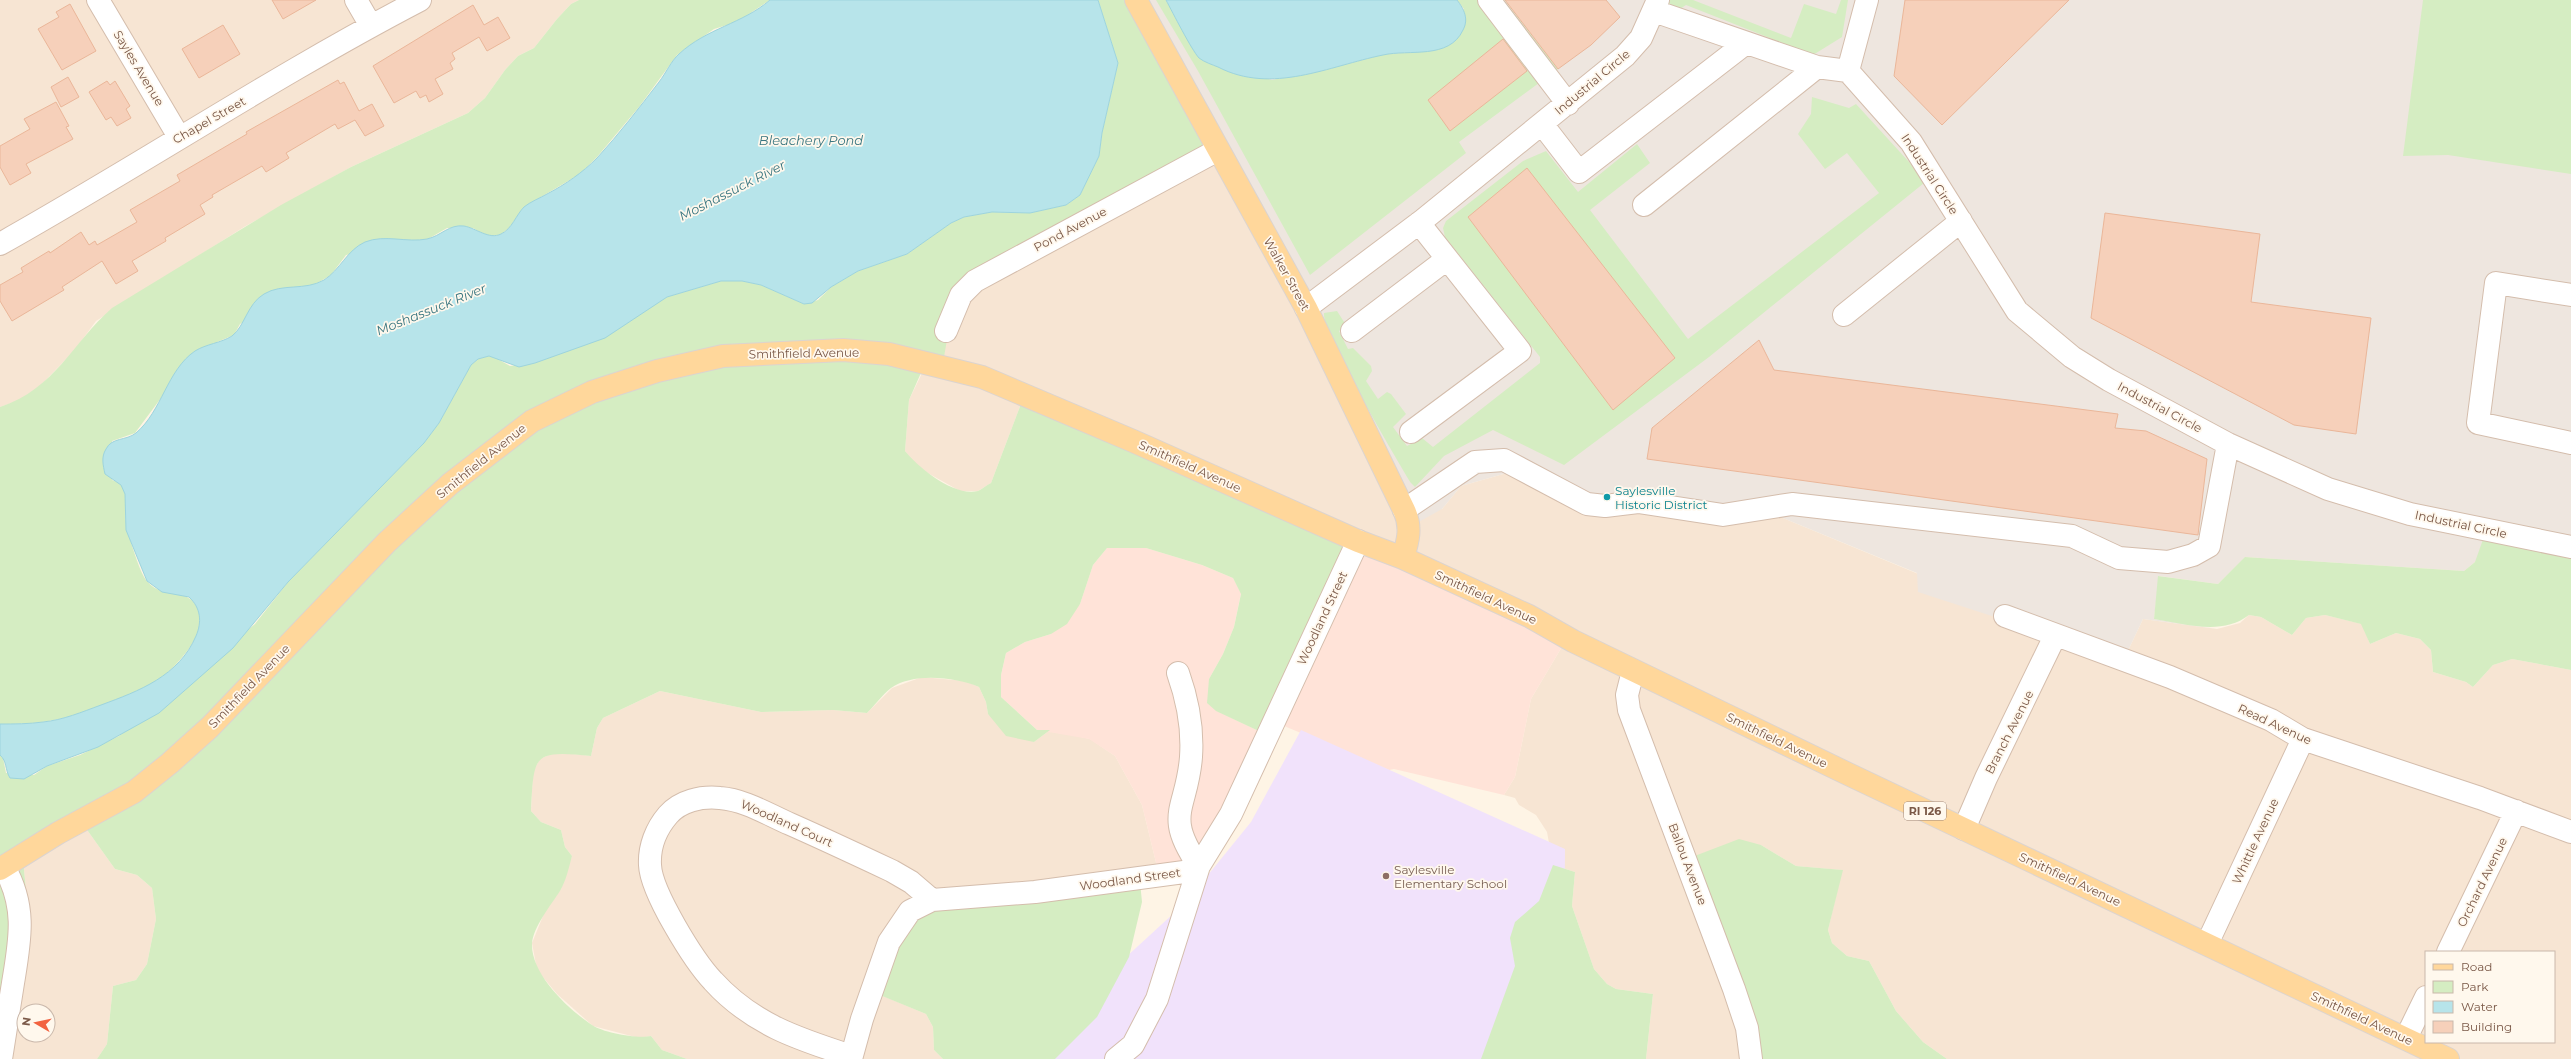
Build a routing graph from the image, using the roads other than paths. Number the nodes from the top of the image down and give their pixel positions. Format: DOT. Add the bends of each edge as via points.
graph roads {
  1 [pos="98,0"];
  2 [pos="356,0"];
  3 [pos="420,0"];
  4 [pos="1136,0"];
  5 [pos="1488,0"];
  6 [pos="1867,0"];
  7 [pos="1656,6"];
  8 [pos="371,26"];
  9 [pos="1746,44"];
  10 [pos="1817,67"];
  11 [pos="1848,71"];
  12 [pos="1568,104"];
  13 [pos="1542,124"];
  14 [pos="179,137"];
  15 [pos="1218,150"];
  16 [pos="1644,205"];
  17 [pos="1961,221"];
  18 [pos="1419,223"];
  19 [pos="1,241"];
  20 [pos="1447,259"];
  21 [pos="2571,295"];
  22 [pos="1306,308"];
  23 [pos="1844,315"];
  24 [pos="946,331"];
  25 [pos="1352,331"];
  26 [pos="1411,432"];
  27 [pos="2571,443"];
  28 [pos="2228,444"];
  29 [pos="1404,510"];
  30 [pos="1358,542"];
  31 [pos="2571,547"];
  32 [pos="1403,558"];
  33 [pos="2005,616"];
  34 [pos="2056,636"];
  35 [pos="1633,671"];
  36 [pos="1178,673"];
  37 [pos="2303,739"];
  38 [pos="2516,811"];
  39 [pos="1964,829"];
  40 [pos="2571,832"];
  41 [pos="1199,866"];
  42 [pos="2,868"];
  43 [pos="932,900"];
  44 [pos="2206,944"];
  45 [pos="2448,951"];
  46 [pos="2425,999"];
  47 [pos="2406,1038"];
  48 [pos="851,1058"];
  49 [pos="2,1059"];
  50 [pos="1116,1059"];
  51 [pos="1751,1059"];
  52 [pos="2448,1059"];
  1 -- 14 [label="street, Sayles Avenue"];
  2 -- 8 [label="street"];
  3 -- 8 [label="street, Chapel Street"];
  4 -- 15 [label="main road, Walker Street"];
  5 -- 12 [label="street"];
  6 -- 11 [label="street"];
  7 -- 9 [label="street, Industrial Circle"];
  7 -- 12 [label="street, Industrial Circle" via="1641,38 1625,56"];
  8 -- 14 [label="street, Chapel Street"];
  9 -- 10 [label="street, Industrial Circle"];
  9 -- 13 [label="street" via="1579,172"];
  10 -- 11 [label="street, Industrial Circle"];
  10 -- 16 [label="street"];
  11 -- 17 [label="street, Industrial Circle" via="1911,142"];
  12 -- 13 [label="street, Industrial Circle"];
  13 -- 18 [label="street, Industrial Circle"];
  14 -- 19 [label="street, Chapel Street"];
  15 -- 22 [label="main road, Walker Street"];
  15 -- 24 [label="street, Pond Avenue" via="975,281 961,295"];
  17 -- 23 [label="street"];
  17 -- 28 [label="street, Industrial Circle" via="2017,312 2040,332 2072,357 2109,380"];
  18 -- 20 [label="street"];
  18 -- 22 [label="street, Industrial Circle"];
  20 -- 25 [label="street"];
  20 -- 26 [label="street" via="1520,351"];
  21 -- 27 [label="street" via="2496,283 2478,423"];
  22 -- 29 [label="main road, Walker Street"];
  28 -- 29 [label="street" via="2209,546 2193,555 2168,562 2119,558 2072,536 1792,504 1722,515 1638,502 1605,506 1587,504 1504,460 1475,462"];
  28 -- 31 [label="street, Industrial Circle" via="2328,489 2364,501 2410,514"];
  29 -- 32 [label="main road, Walker Street" via="1409,521 1408,540"];
  30 -- 32 [label="main road, Smithfield Avenue / RI 126"];
  30 -- 41 [label="street, Woodland Street" via="1231,814"];
  30 -- 42 [label="main road, Smithfield Avenue / RI 126" via="1133,441 989,380 936,364 889,354 843,350 789,351 723,356 657,371 592,392 532,421 490,452 450,484 387,542 210,727 170,763 134,792 58,833"];
  32 -- 35 [label="main road, Smithfield Avenue / RI 126" via="1529,616"];
  33 -- 34 [label="street, Read Avenue"];
  34 -- 37 [label="street, Read Avenue" via="2113,654 2170,677 2271,720"];
  34 -- 39 [label="street, Branch Avenue" via="1986,778"];
  35 -- 39 [label="main road, Smithfield Avenue / RI 126"];
  35 -- 51 [label="street, Ballou Avenue" via="1627,695 1630,710 1734,989 1747,1028"];
  36 -- 41 [label="street" via="1187,698 1192,732 1188,783 1178,810 1179,828 1186,847"];
  37 -- 38 [label="street, Read Avenue"];
  37 -- 44 [label="street, Whittle Avenue"];
  38 -- 40 [label="street, Read Avenue"];
  38 -- 45 [label="street, Orchard Avenue"];
  39 -- 44 [label="main road, Smithfield Avenue / RI 126"];
  41 -- 43 [label="street, Woodland Street" via="1184,872 1035,892"];
  41 -- 50 [label="street" via="1157,999 1133,1045"];
  42 -- 49 [label="street" via="14,883 20,908 21,932"];
  43 -- 48 [label="street, Woodland Street" via="910,911 889,942"];
  43 -- 48 [label="street, Woodland Court" via="912,882 892,871 735,800 705,797 688,801 674,808 655,836 650,846 650,866 661,897 692,956 713,982 763,1022 786,1034"];
  44 -- 47 [label="main road, Smithfield Avenue / RI 126"];
  46 -- 47 [label="street"];
  47 -- 52 [label="main road, Smithfield Avenue / RI 126"];
}
